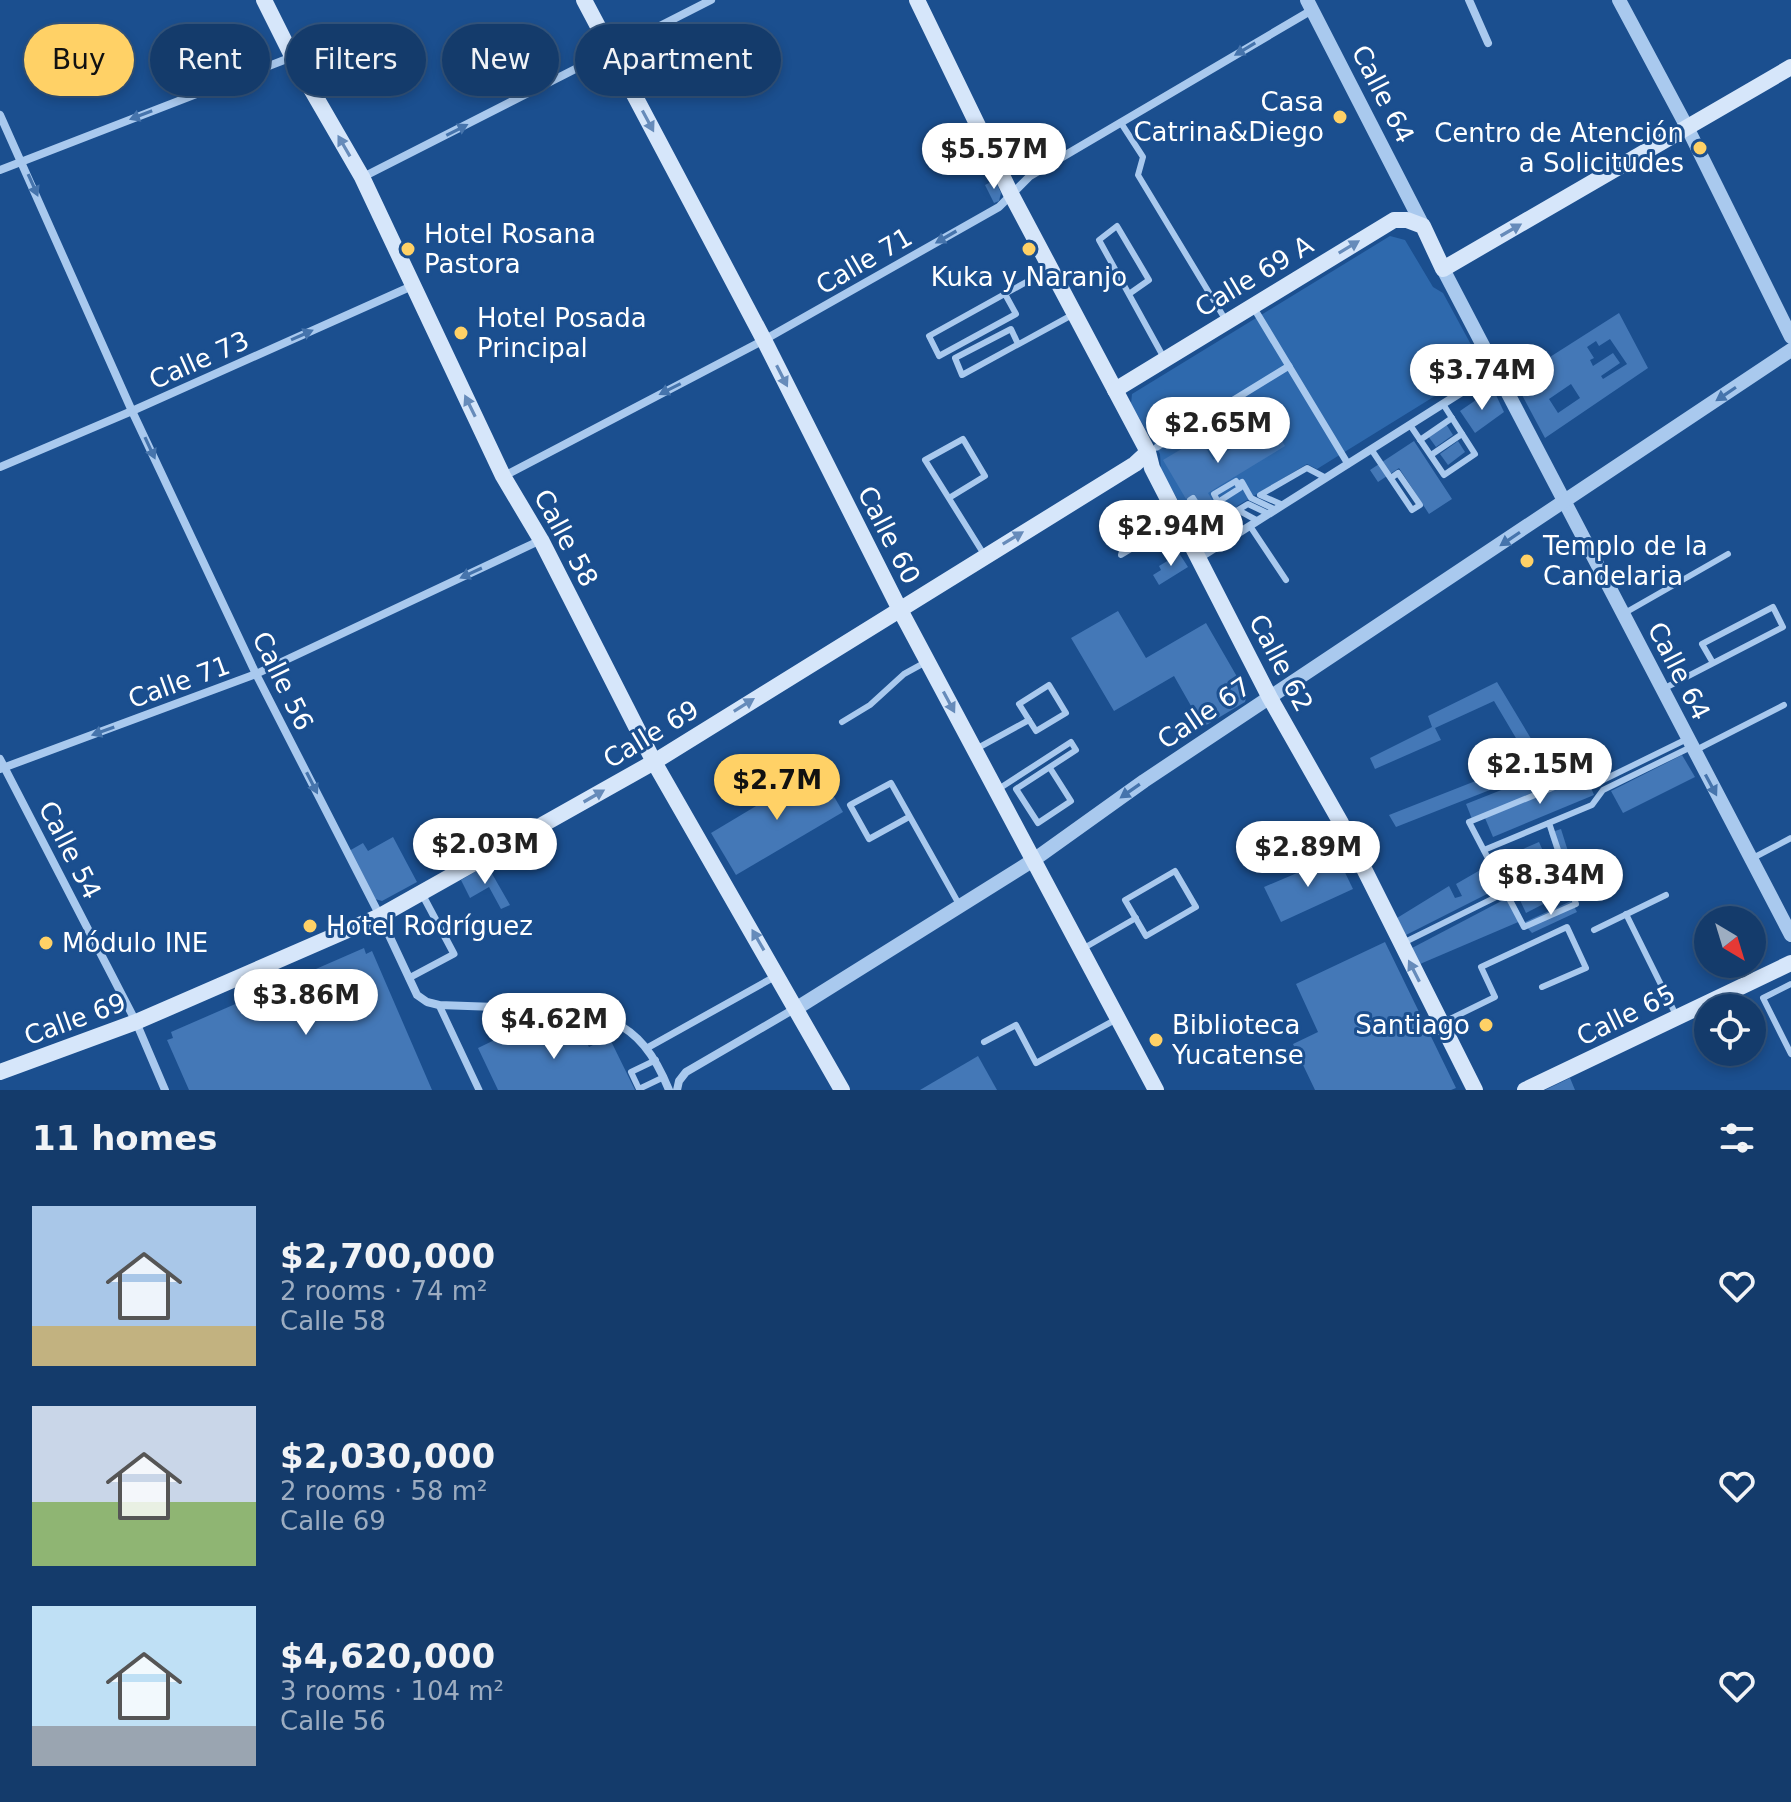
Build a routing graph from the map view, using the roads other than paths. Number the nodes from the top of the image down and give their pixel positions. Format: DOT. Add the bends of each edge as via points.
graph roads {
  1 [pos="264,0"];
  2 [pos="584,0"];
  3 [pos="711,0"];
  4 [pos="917,0"];
  5 [pos="1469,0"];
  6 [pos="1619,0"];
  7 [pos="1310,5"];
  8 [pos="596,24"];
  9 [pos="666,24"];
  10 [pos="1488,43"];
  11 [pos="286,44"];
  12 [pos="286,58"];
  13 [pos="1791,67"];
  14 [pos="575,71"];
  15 [pos="315,96"];
  16 [pos="634,96"];
  17 [pos="0,115"];
  18 [pos="1121,123"];
  19 [pos="1688,129"];
  20 [pos="22,161"];
  21 [pos="0,170"];
  22 [pos="362,177"];
  23 [pos="1011,194"];
  24 [pos="1423,226"];
  25 [pos="1052,268"];
  26 [pos="1443,269"];
  27 [pos="412,286"];
  28 [pos="1005,294"];
  29 [pos="1129,294"];
  30 [pos="1252,305"];
  31 [pos="1075,313"];
  32 [pos="1226,321"];
  33 [pos="1791,337"];
  34 [pos="764,340"];
  35 [pos="1018,344"];
  36 [pos="1791,350"];
  37 [pos="1165,359"];
  38 [pos="1289,366"];
  39 [pos="1495,371"];
  40 [pos="1115,390"];
  41 [pos="1443,404"];
  42 [pos="132,411"];
  43 [pos="1452,418"];
  44 [pos="1410,425"];
  45 [pos="1462,434"];
  46 [pos="1420,440"];
  47 [pos="1371,449"];
  48 [pos="1152,450"];
  49 [pos="1431,455"];
  50 [pos="1348,464"];
  51 [pos="0,467"];
  52 [pos="503,476"];
  53 [pos="1326,478"];
  54 [pos="1391,478"];
  55 [pos="1238,485"];
  56 [pos="949,498"];
  57 [pos="1566,502"];
  58 [pos="1196,509"];
  59 [pos="1276,510"];
  60 [pos="1179,520"];
  61 [pos="1254,523"];
  62 [pos="1156,534"];
  63 [pos="541,540"];
  64 [pos="1728,554"];
  65 [pos="985,556"];
  66 [pos="1199,558"];
  67 [pos="1286,580"];
  68 [pos="899,608"];
  69 [pos="1623,614"];
  70 [pos="927,661"];
  71 [pos="1713,663"];
  72 [pos="256,674"];
  73 [pos="1661,689"];
  74 [pos="1270,698"];
  75 [pos="1784,705"];
  76 [pos="1029,720"];
  77 [pos="842,722"];
  78 [pos="1690,746"];
  79 [pos="975,749"];
  80 [pos="654,762"];
  81 [pos="1,765"];
  82 [pos="1050,768"];
  83 [pos="997,790"];
  84 [pos="909,817"];
  85 [pos="1549,823"];
  86 [pos="1791,838"];
  87 [pos="1484,850"];
  88 [pos="1035,859"];
  89 [pos="1751,859"];
  90 [pos="1563,864"];
  91 [pos="1506,892"];
  92 [pos="422,894"];
  93 [pos="1666,895"];
  94 [pos="960,906"];
  95 [pos="1626,914"];
  96 [pos="380,916"];
  97 [pos="1136,918"];
  98 [pos="1594,930"];
  99 [pos="1791,935"];
  100 [pos="1400,945"];
  101 [pos="1081,949"];
  102 [pos="1791,963"];
  103 [pos="778,975"];
  104 [pos="1766,975"];
  105 [pos="409,978"];
  106 [pos="1759,978"];
  107 [pos="1761,978"];
  108 [pos="1791,984"];
  109 [pos="1542,987"];
  110 [pos="1769,994"];
  111 [pos="439,1005"];
  112 [pos="797,1008"];
  113 [pos="1677,1017"];
  114 [pos="1117,1019"];
  115 [pos="136,1022"];
  116 [pos="1441,1023"];
  117 [pos="984,1042"];
  118 [pos="647,1048"];
  119 [pos="1791,1054"];
  120 [pos="656,1060"];
  121 [pos="0,1072"];
  122 [pos="664,1077"];
  123 [pos="678,1086"];
  124 [pos="165,1090"];
  125 [pos="479,1090"];
  126 [pos="669,1090"];
  127 [pos="842,1090"];
  128 [pos="1156,1090"];
  129 [pos="1475,1090"];
  130 [pos="1525,1090"];
  1 -- 11 [label="main road, Calle 58"];
  2 -- 8 [label="main road, Calle 60"];
  3 -- 9 [label="street"];
  4 -- 23 [label="main road, Calle 62"];
  5 -- 10 [label="street"];
  6 -- 19 [label="street"];
  7 -- 18 [label="street, Calle 71, one-way"];
  7 -- 24 [label="street, Calle 64"];
  12 -- 20 [label="street, one-way"];
  13 -- 19 [label="main road"];
  22 -- 14 [label="street, one-way"];
  22 -- 15 [label="main road, Calle 58, one-way"];
  16 -- 34 [label="main road, Calle 60, one-way"];
  17 -- 20 [label="street, Calle 56"];
  18 -- 23 [label="street, Calle 71" via="1030,176"];
  18 -- 32 [label="lane" via="1143,157 1138,175"];
  26 -- 19 [label="main road, one-way"];
  19 -- 33 [label="street"];
  20 -- 21 [label="street"];
  20 -- 42 [label="street, Calle 56, one-way"];
  22 -- 27 [label="main road, Calle 58"];
  23 -- 25 [label="main road, Calle 62"];
  23 -- 34 [label="street, Calle 71, one-way" via="999,207"];
  24 -- 26 [label="main road, Calle 64"];
  30 -- 24 [label="main road, Calle 69 A, one-way" via="1394,220"];
  25 -- 28 [label="lane"];
  25 -- 31 [label="main road, Calle 62"];
  26 -- 39 [label="street, Calle 64"];
  42 -- 27 [label="street, Calle 73, one-way"];
  52 -- 27 [label="main road, Calle 58, one-way"];
  28 -- 28 [label="lane" via="929,336 939,356 1016,314"];
  29 -- 29 [label="lane" via="1149,280 1117,226 1099,240"];
  29 -- 37 [label="lane"];
  30 -- 32 [label="main road, Calle 69 A"];
  30 -- 38 [label="street"];
  31 -- 35 [label="lane"];
  31 -- 40 [label="main road, Calle 62"];
  32 -- 37 [label="main road, Calle 69 A"];
  34 -- 52 [label="street, Calle 71, one-way"];
  34 -- 68 [label="main road, Calle 60, one-way"];
  35 -- 35 [label="lane" via="962,375 955,358 1011,329"];
  36 -- 57 [label="street, Calle 67, one-way"];
  37 -- 40 [label="main road, Calle 69 A"];
  38 -- 48 [label="street, Calle 69"];
  38 -- 50 [label="street"];
  39 -- 41 [label="street"];
  39 -- 57 [label="street, Calle 64"];
  40 -- 48 [label="main road, Calle 62"];
  41 -- 43 [label="lane"];
  41 -- 44 [label="street"];
  42 -- 51 [label="street, Calle 73"];
  42 -- 72 [label="street, Calle 56, one-way"];
  43 -- 45 [label="lane"];
  43 -- 46 [label="lane"];
  44 -- 46 [label="lane"];
  44 -- 47 [label="street"];
  45 -- 49 [label="lane"];
  45 -- 49 [label="lane" via="1475,454 1444,475"];
  46 -- 49 [label="lane"];
  47 -- 50 [label="street"];
  47 -- 54 [label="lane"];
  48 -- 60 [label="main road, Calle 62" via="1152,468"];
  65 -- 48 [label="main road, Calle 69, one-way"];
  50 -- 53 [label="street"];
  52 -- 63 [label="main road, Calle 58"];
  53 -- 59 [label="street"];
  53 -- 59 [label="lane" via="1307,468 1260,495"];
  54 -- 54 [label="lane" via="1412,510 1420,505 1398,473"];
  55 -- 59 [label="lane" via="1242,482 1251,498"];
  56 -- 56 [label="lane" via="925,460 963,439 985,476"];
  56 -- 65 [label="lane"];
  57 -- 69 [label="street, Calle 64"];
  57 -- 74 [label="street, Calle 67, one-way"];
  58 -- 60 [label="lane"];
  59 -- 61 [label="street"];
  59 -- 61 [label="lane" via="1248,504 1238,510"];
  60 -- 62 [label="lane"];
  60 -- 66 [label="main road, Calle 62"];
  61 -- 66 [label="street"];
  61 -- 67 [label="lane"];
  62 -- 62 [label="lane" via="1133,548 1121,555 1124,543 1151,526"];
  63 -- 72 [label="street, Calle 71, one-way"];
  63 -- 80 [label="main road, Calle 58"];
  64 -- 69 [label="lane"];
  65 -- 68 [label="main road, Calle 69"];
  66 -- 74 [label="main road, Calle 62"];
  68 -- 70 [label="main road, Calle 60"];
  80 -- 68 [label="main road, Calle 69, one-way"];
  69 -- 73 [label="street, Calle 64"];
  70 -- 77 [label="lane"];
  70 -- 79 [label="main road, Calle 60, one-way"];
  71 -- 71 [label="lane" via="1783,627 1773,607 1702,644"];
  71 -- 73 [label="lane"];
  72 -- 81 [label="street, Calle 71, one-way"];
  72 -- 96 [label="street, Calle 56, one-way"];
  73 -- 78 [label="street, Calle 64"];
  74 -- 88 [label="street, Calle 67, one-way"];
  74 -- 100 [label="main road, Calle 62" via="1341,823"];
  75 -- 78 [label="lane"];
  76 -- 76 [label="lane" via="1036,731 1066,713 1049,685 1019,704"];
  76 -- 79 [label="lane"];
  78 -- 85 [label="lane" via="1603,790 1592,805"];
  78 -- 87 [label="lane" via="1599,782 1581,776 1469,822"];
  78 -- 89 [label="street, Calle 64, one-way"];
  79 -- 83 [label="main road, Calle 60"];
  92 -- 80 [label="main road, Calle 69, one-way"];
  103 -- 80 [label="main road, Calle 58, one-way"];
  81 -- 115 [label="street, Calle 54"];
  82 -- 82 [label="lane" via="1016,789 1038,823 1071,801"];
  82 -- 83 [label="lane" via="1076,750 1071,742"];
  83 -- 88 [label="main road, Calle 60"];
  84 -- 84 [label="lane" via="891,783 850,805 869,839"];
  84 -- 94 [label="lane"];
  85 -- 87 [label="lane"];
  85 -- 90 [label="lane"];
  86 -- 89 [label="lane"];
  87 -- 91 [label="lane"];
  88 -- 94 [label="street, Calle 67"];
  88 -- 101 [label="main road, Calle 60"];
  89 -- 99 [label="street, Calle 64"];
  90 -- 91 [label="lane"];
  90 -- 91 [label="lane" via="1576,904 1524,927"];
  91 -- 100 [label="lane"];
  92 -- 96 [label="main road, Calle 69"];
  92 -- 105 [label="street" via="454,954"];
  93 -- 95 [label="lane"];
  94 -- 112 [label="street, Calle 67"];
  95 -- 98 [label="lane"];
  95 -- 113 [label="lane"];
  96 -- 105 [label="street, Calle 56"];
  96 -- 115 [label="main road, Calle 69"];
  97 -- 97 [label="lane" via="1146,936 1196,907 1175,871 1125,900"];
  97 -- 101 [label="lane"];
  116 -- 100 [label="main road, Calle 62, one-way"];
  101 -- 114 [label="main road, Calle 60"];
  102 -- 104 [label="main road, Calle 65"];
  103 -- 112 [label="main road, Calle 58"];
  103 -- 118 [label="street"];
  105 -- 111 [label="street, Calle 56" via="421,999"];
  106 -- 113 [label="main road, Calle 65"];
  107 -- 110 [label="lane"];
  108 -- 110 [label="lane"];
  109 -- 116 [label="lane" via="1586,968 1567,927 1481,967 1495,997"];
  110 -- 119 [label="lane" via="1763,998"];
  111 -- 118 [label="street" via="592,1014 620,1025"];
  111 -- 125 [label="street"];
  112 -- 123 [label="street, Calle 67" via="686,1072"];
  112 -- 127 [label="main road, Calle 58"];
  113 -- 130 [label="main road, Calle 65"];
  114 -- 117 [label="lane" via="1036,1063 1016,1025"];
  114 -- 128 [label="main road, Calle 60"];
  115 -- 121 [label="main road, Calle 69"];
  115 -- 124 [label="street, Calle 54"];
  116 -- 129 [label="main road, Calle 62"];
  118 -- 120 [label="street"];
  120 -- 122 [label="street"];
  120 -- 122 [label="lane" via="631,1072 639,1089"];
  122 -- 126 [label="street"];
}
